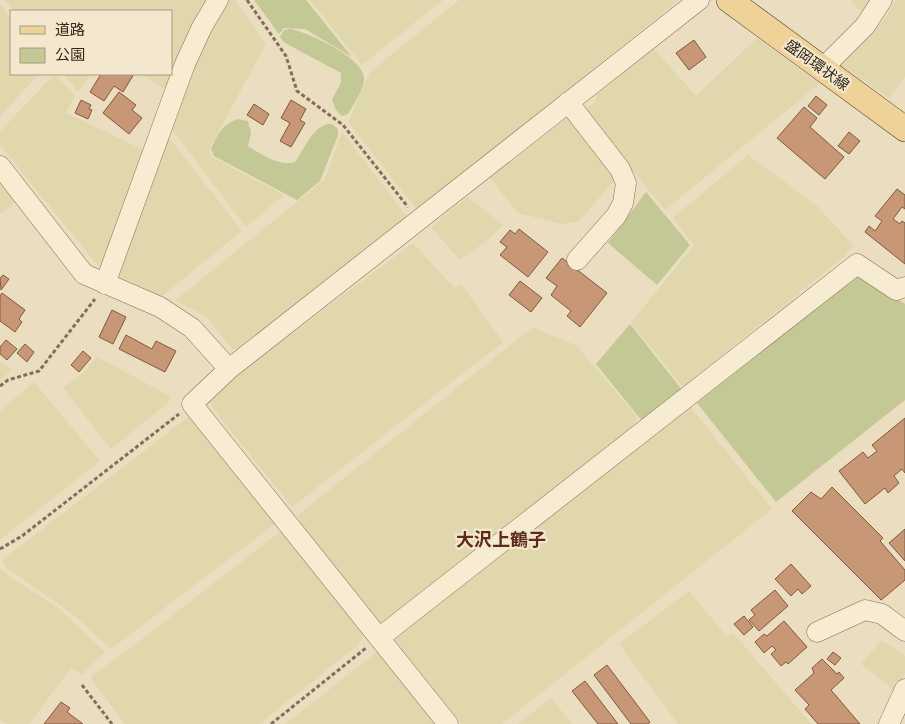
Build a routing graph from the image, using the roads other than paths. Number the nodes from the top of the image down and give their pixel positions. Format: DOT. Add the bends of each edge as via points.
graph roads {
  1 [pos="218,0"];
  2 [pos="699,0"];
  3 [pos="729,0"];
  4 [pos="882,0"];
  5 [pos="822,69"];
  6 [pos="568,102"];
  7 [pos="905,129"];
  8 [pos="0,166"];
  9 [pos="577,260"];
  10 [pos="105,284"];
  11 [pos="905,287"];
  12 [pos="229,369"];
  13 [pos="905,631"];
  14 [pos="817,632"];
  15 [pos="379,638"];
  16 [pos="905,689"];
  17 [pos="448,724"];
  18 [pos="889,724"];
  1 -- 10 [label="street" via="185,64"];
  2 -- 6 [label="street"];
  3 -- 5 [label="main road, 盛岡環状線"];
  4 -- 5 [label="street" via="865,26"];
  5 -- 7 [label="main road, 盛岡環状線"];
  6 -- 9 [label="street" via="620,169 626,183 623,203 616,216"];
  6 -- 12 [label="street"];
  8 -- 10 [label="street" via="84,274"];
  10 -- 12 [label="street" via="160,307 192,328"];
  11 -- 15 [label="street" via="896,290 857,264"];
  12 -- 15 [label="street" via="192,404"];
  13 -- 14 [label="street" via="882,614 865,610"];
  15 -- 17 [label="street"];
  16 -- 18 [label="street"];
}
